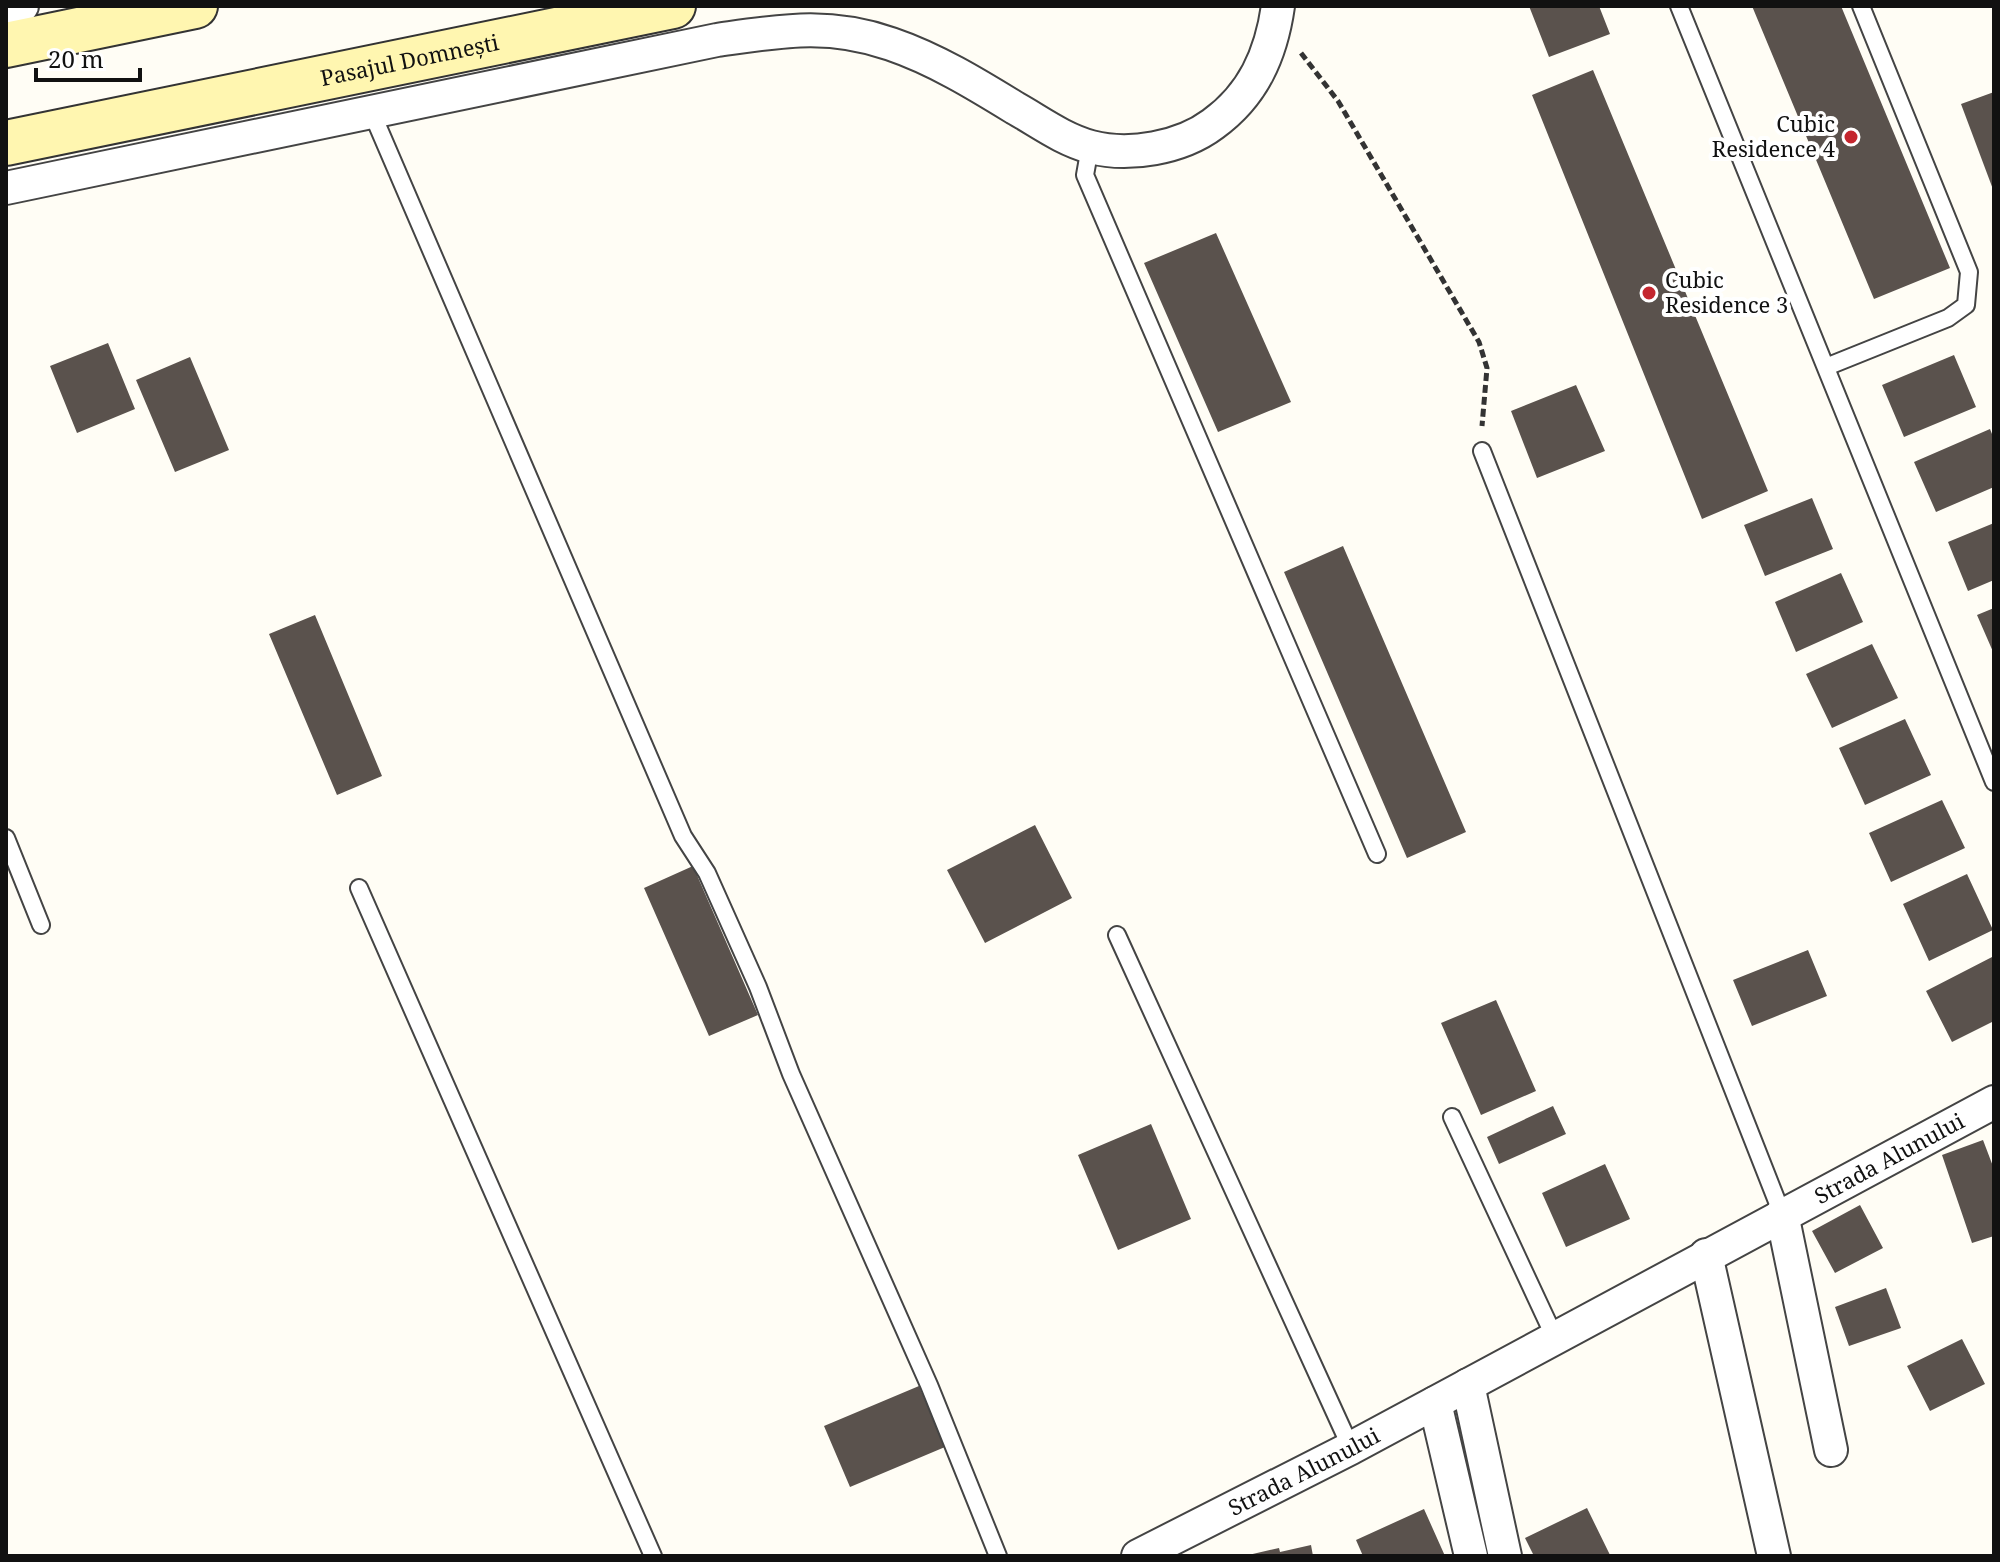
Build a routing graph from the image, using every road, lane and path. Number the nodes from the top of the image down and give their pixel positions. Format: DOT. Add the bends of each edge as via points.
graph roads {
  1 [pos="22,6"];
  2 [pos="195,6"];
  3 [pos="673,6"];
  4 [pos="1679,6"];
  5 [pos="1861,6"];
  6 [pos="6,9"];
  7 [pos="1277,13"];
  8 [pos="6,45"];
  9 [pos="372,113"];
  10 [pos="6,143"];
  11 [pos="1090,147"];
  12 [pos="6,188"];
  13 [pos="1826,367"];
  14 [pos="1482,451"];
  15 [pos="1994,782"];
  16 [pos="6,838"];
  17 [pos="1377,854"];
  18 [pos="359,888"];
  19 [pos="41,925"];
  20 [pos="1117,935"];
  21 [pos="1994,1102"];
  22 [pos="1452,1117"];
  23 [pos="1782,1214"];
  24 [pos="1706,1255"];
  25 [pos="1555,1338"];
  26 [pos="1468,1385"];
  27 [pos="1435,1403"];
  28 [pos="1351,1448"];
  29 [pos="1831,1450"];
  30 [pos="1152,1553"];
  31 [pos="653,1556"];
  32 [pos="998,1556"];
  33 [pos="1471,1556"];
  34 [pos="1505,1556"];
  35 [pos="1774,1556"];
  1 -- 6 [label="street"];
  2 -- 8 [label="main road"];
  3 -- 10 [label="main road, Pasajul Domnești"];
  4 -- 13 [label="lane"];
  5 -- 13 [label="lane" via="1969,272 1966,305 1948,318"];
  7 -- 11 [label="street" via="1254,84 1206,129 1149,149"];
  7 -- 14 [label="path" via="1338,101 1479,342 1487,368"];
  9 -- 11 [label="street" via="717,40 798,28 846,32 892,44 956,73 1054,133"];
  9 -- 12 [label="street"];
  9 -- 32 [label="lane" via="683,836 707,873 758,987"];
  11 -- 17 [label="lane" via="1085,175"];
  13 -- 15 [label="lane"];
  14 -- 23 [label="lane"];
  16 -- 19 [label="lane"];
  18 -- 31 [label="lane"];
  20 -- 28 [label="lane"];
  21 -- 23 [label="street, Strada Alunului"];
  22 -- 25 [label="lane"];
  23 -- 24 [label="street, Strada Alunului"];
  23 -- 29 [label="street"];
  24 -- 25 [label="street, Strada Alunului"];
  24 -- 35 [label="street"];
  25 -- 26 [label="street, Strada Alunului"];
  26 -- 27 [label="street, Strada Alunului"];
  26 -- 34 [label="street"];
  27 -- 28 [label="street, Strada Alunului"];
  27 -- 33 [label="street"];
  28 -- 30 [label="street, Strada Alunului"];
}
